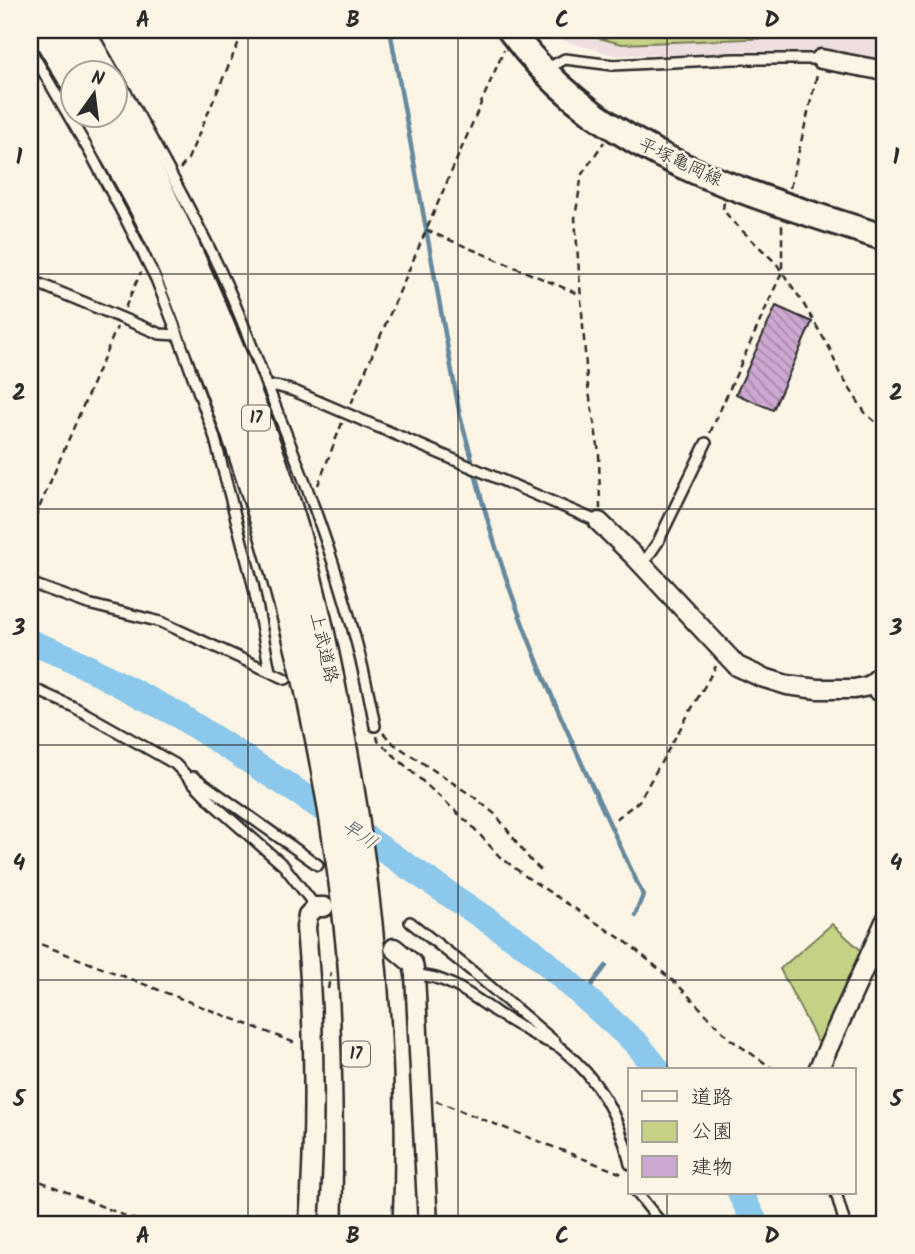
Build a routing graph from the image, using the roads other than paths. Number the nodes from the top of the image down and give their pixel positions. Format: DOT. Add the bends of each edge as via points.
graph roads {
  1 [pos="44,30"];
  2 [pos="70,30"];
  3 [pos="90,30"];
  4 [pos="513,34"];
  5 [pos="30,49"];
  6 [pos="821,59"];
  7 [pos="82,60"];
  8 [pos="87,60"];
  9 [pos="90,60"];
  10 [pos="545,70"];
  11 [pos="885,71"];
  12 [pos="130,101"];
  13 [pos="99,130"];
  14 [pos="127,130"];
  15 [pos="135,213"];
  16 [pos="885,238"];
  17 [pos="30,280"];
  18 [pos="178,335"];
  19 [pos="268,387"];
  20 [pos="706,443"];
  21 [pos="599,522"];
  22 [pos="642,565"];
  23 [pos="30,583"];
  24 [pos="270,671"];
  25 [pos="885,672"];
  26 [pos="286,678"];
  27 [pos="869,686"];
  28 [pos="30,687"];
  29 [pos="885,700"];
  30 [pos="362,721"];
  31 [pos="332,741"];
  32 [pos="175,764"];
  33 [pos="318,865"];
  34 [pos="354,890"];
  35 [pos="320,907"];
  36 [pos="410,922"];
  37 [pos="885,922"];
  38 [pos="394,948"];
  39 [pos="880,948"];
  40 [pos="415,975"];
  41 [pos="561,1048"];
  42 [pos="819,1068"];
  43 [pos="359,1137"];
  44 [pos="628,1157"];
  45 [pos="380,1172"];
  46 [pos="638,1194"];
  47 [pos="836,1194"];
  48 [pos="310,1224"];
  49 [pos="346,1224"];
  50 [pos="358,1224"];
  51 [pos="377,1224"];
  52 [pos="392,1224"];
  53 [pos="428,1224"];
  54 [pos="662,1224"];
  55 [pos="845,1224"];
  1 -- 7 [label="highway"];
  2 -- 8 [label="highway"];
  3 -- 9 [label="lane"];
  4 -- 10 [label="main road, 平塚亀岡線"];
  5 -- 15 [label="lane" via="93,158"];
  6 -- 10 [label="lane" via="613,65 565,59"];
  6 -- 11 [label="street"];
  10 -- 16 [label="main road, 平塚亀岡線" via="614,129 674,163"];
  12 -- 19 [label="lane" via="218,267"];
  13 -- 15 [label="highway, 上武道路 / 17"];
  14 -- 31 [label="highway, 上武道路 / 17" via="224,335 277,476 323,642"];
  15 -- 18 [label="lane" via="149,266"];
  15 -- 31 [label="highway, 上武道路 / 17" via="188,305 249,465"];
  17 -- 18 [label="lane" via="160,334"];
  18 -- 24 [label="lane" via="214,435 253,584"];
  19 -- 21 [label="lane" via="284,388"];
  19 -- 30 [label="lane" via="310,492 345,606 375,726"];
  20 -- 22 [label="lane"];
  21 -- 22 [label="street"];
  22 -- 27 [label="street" via="737,666 787,685 817,689"];
  23 -- 24 [label="lane" via="88,604 161,622"];
  24 -- 26 [label="lane"];
  25 -- 27 [label="street"];
  27 -- 29 [label="lane"];
  28 -- 32 [label="lane"];
  31 -- 34 [label="highway, 上武道路 / 17"];
  32 -- 33 [label="lane"];
  32 -- 35 [label="lane" via="284,866"];
  34 -- 43 [label="highway, 上武道路 / 17"];
  34 -- 45 [label="highway, 上武道路 / 17" via="377,1028"];
  35 -- 48 [label="street" via="308,915 306,927 314,1049"];
  36 -- 41 [label="lane"];
  37 -- 39 [label="street"];
  38 -- 40 [label="street" via="413,964"];
  39 -- 42 [label="street"];
  40 -- 41 [label="lane" via="445,981"];
  40 -- 53 [label="street"];
  41 -- 44 [label="lane" via="608,1100"];
  43 -- 49 [label="highway"];
  43 -- 50 [label="highway, 上武道路 / 17"];
  45 -- 51 [label="highway, 上武道路 / 17"];
  45 -- 52 [label="highway"];
  46 -- 54 [label="lane"];
  47 -- 55 [label="lane"];
}
